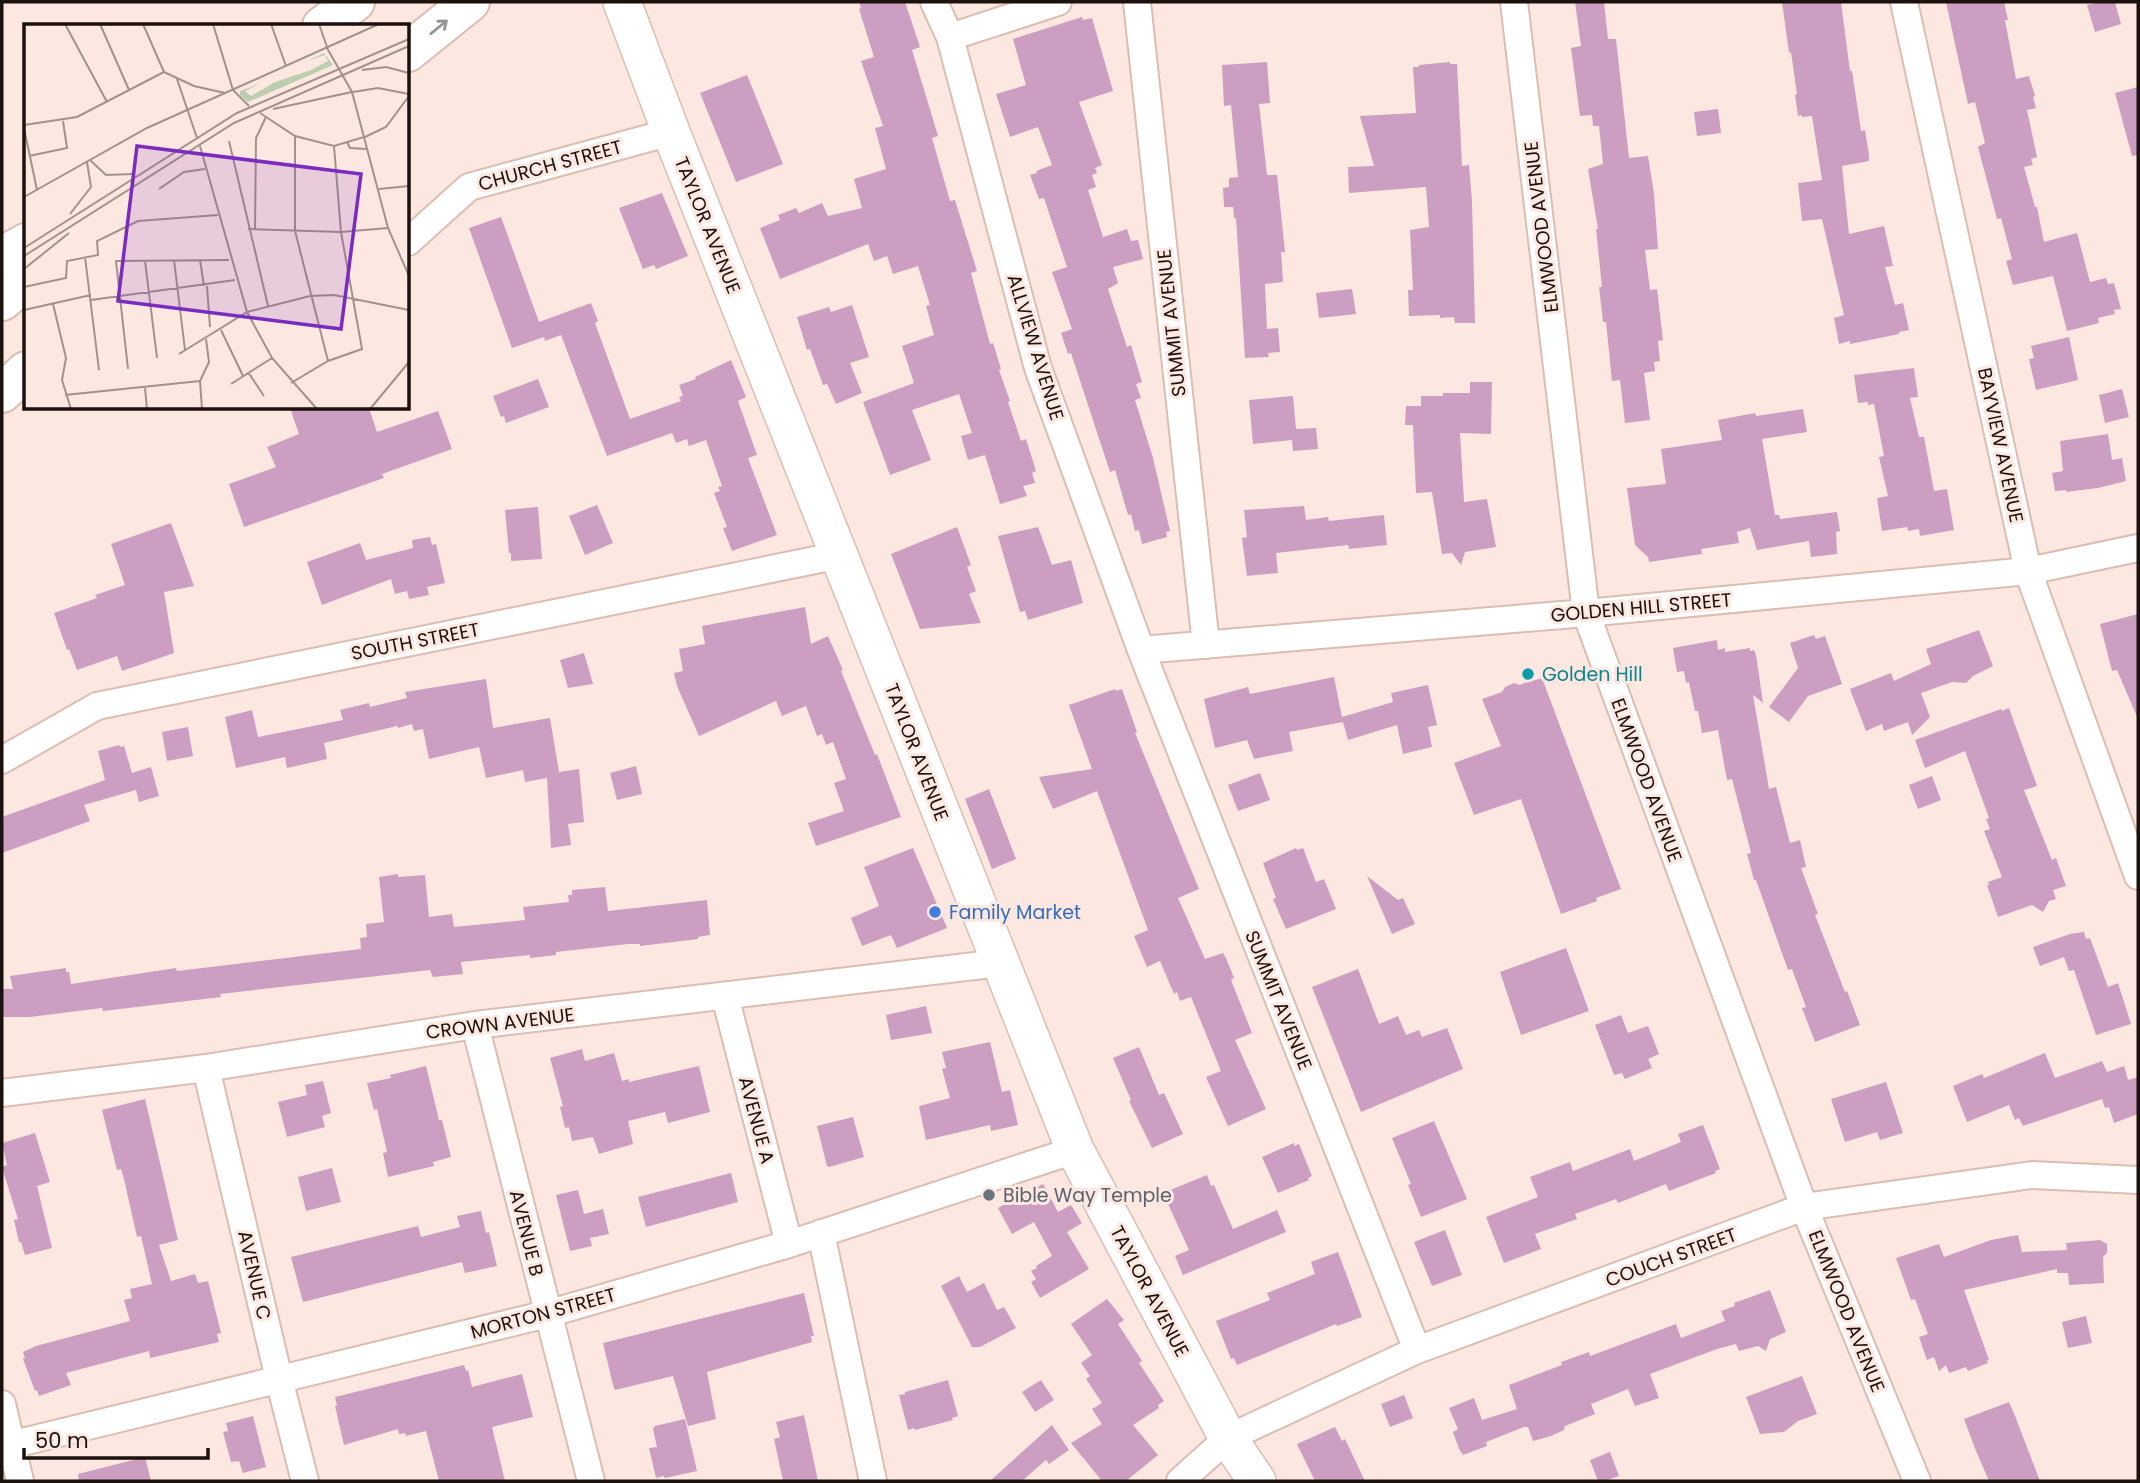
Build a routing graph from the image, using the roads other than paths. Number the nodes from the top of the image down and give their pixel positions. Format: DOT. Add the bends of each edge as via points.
graph roads {
  1 [pos="355,2"];
  2 [pos="366,2"];
  3 [pos="470,2"];
  4 [pos="622,2"];
  5 [pos="934,2"];
  6 [pos="1058,2"];
  7 [pos="1137,2"];
  8 [pos="1514,2"];
  9 [pos="1904,2"];
  10 [pos="325,24"];
  11 [pos="338,24"];
  12 [pos="950,37"];
  13 [pos="410,50"];
  14 [pos="671,132"];
  15 [pos="410,240"];
  16 [pos="24,244"];
  17 [pos="2,256"];
  18 [pos="24,283"];
  19 [pos="2,301"];
  20 [pos="24,370"];
  21 [pos="24,370"];
  22 [pos="2,386"];
  23 [pos="2,393"];
  24 [pos="2138,548"];
  25 [pos="840,555"];
  26 [pos="2028,571"];
  27 [pos="1586,613"];
  28 [pos="1206,645"];
  29 [pos="1141,650"];
  30 [pos="2,760"];
  31 [pos="2138,876"];
  32 [pos="1000,963"];
  33 [pos="725,996"];
  34 [pos="475,1025"];
  35 [pos="206,1068"];
  36 [pos="2,1093"];
  37 [pos="1075,1150"];
  38 [pos="2138,1180"];
  39 [pos="1804,1208"];
  40 [pos="821,1233"];
  41 [pos="789,1244"];
  42 [pos="547,1314"];
  43 [pos="1418,1350"];
  44 [pos="279,1379"];
  45 [pos="2,1404"];
  46 [pos="1228,1438"];
  47 [pos="7,1446"];
  48 [pos="20,1481"];
  49 [pos="305,1481"];
  50 [pos="591,1481"];
  51 [pos="873,1481"];
  52 [pos="1180,1481"];
  53 [pos="1257,1481"];
  54 [pos="1917,1481"];
  1 -- 10 [label="highway"];
  2 -- 11 [label="highway"];
  13 -- 3 [label="highway, one-way"];
  4 -- 14 [label="street, TAYLOR AVENUE"];
  5 -- 12 [label="street, ALLVIEW AVENUE"];
  6 -- 12 [label="street"];
  7 -- 28 [label="street, SUMMIT AVENUE"];
  8 -- 27 [label="street, ELMWOOD AVENUE"];
  9 -- 26 [label="street, BAYVIEW AVENUE"];
  12 -- 29 [label="street, ALLVIEW AVENUE" via="1038,368"];
  14 -- 15 [label="street, CHURCH STREET" via="468,187"];
  14 -- 25 [label="street, TAYLOR AVENUE"];
  16 -- 17 [label="highway"];
  18 -- 19 [label="highway"];
  20 -- 22 [label="highway"];
  21 -- 23 [label="highway"];
  24 -- 26 [label="street, GOLDEN HILL STREET"];
  25 -- 30 [label="street, SOUTH STREET" via="97,706"];
  25 -- 32 [label="street, TAYLOR AVENUE"];
  26 -- 27 [label="street, GOLDEN HILL STREET"];
  26 -- 31 [label="street, BAYVIEW AVENUE"];
  27 -- 28 [label="street, GOLDEN HILL STREET"];
  27 -- 39 [label="street, ELMWOOD AVENUE"];
  28 -- 29 [label="street, GOLDEN HILL STREET"];
  29 -- 43 [label="street, SUMMIT AVENUE"];
  32 -- 33 [label="street, CROWN AVENUE"];
  32 -- 37 [label="street, TAYLOR AVENUE"];
  33 -- 34 [label="street, CROWN AVENUE"];
  33 -- 41 [label="street, AVENUE A"];
  34 -- 35 [label="street, CROWN AVENUE"];
  34 -- 42 [label="street, AVENUE B"];
  35 -- 36 [label="street, CROWN AVENUE"];
  35 -- 44 [label="street, AVENUE C"];
  37 -- 40 [label="street, MORTON STREET"];
  37 -- 46 [label="street, TAYLOR AVENUE"];
  38 -- 39 [label="street, COUCH STREET" via="2032,1175"];
  39 -- 43 [label="street, COUCH STREET"];
  39 -- 54 [label="street, ELMWOOD AVENUE"];
  40 -- 41 [label="street, MORTON STREET"];
  40 -- 51 [label="street"];
  41 -- 42 [label="street, MORTON STREET"];
  42 -- 44 [label="street, MORTON STREET"];
  42 -- 50 [label="street, AVENUE B"];
  43 -- 46 [label="street, COUCH STREET"];
  44 -- 47 [label="street, MORTON STREET"];
  44 -- 49 [label="street, AVENUE C"];
  45 -- 47 [label="street"];
  46 -- 52 [label="street, COUCH STREET"];
  46 -- 53 [label="street, TAYLOR AVENUE"];
  47 -- 48 [label="street"];
}
